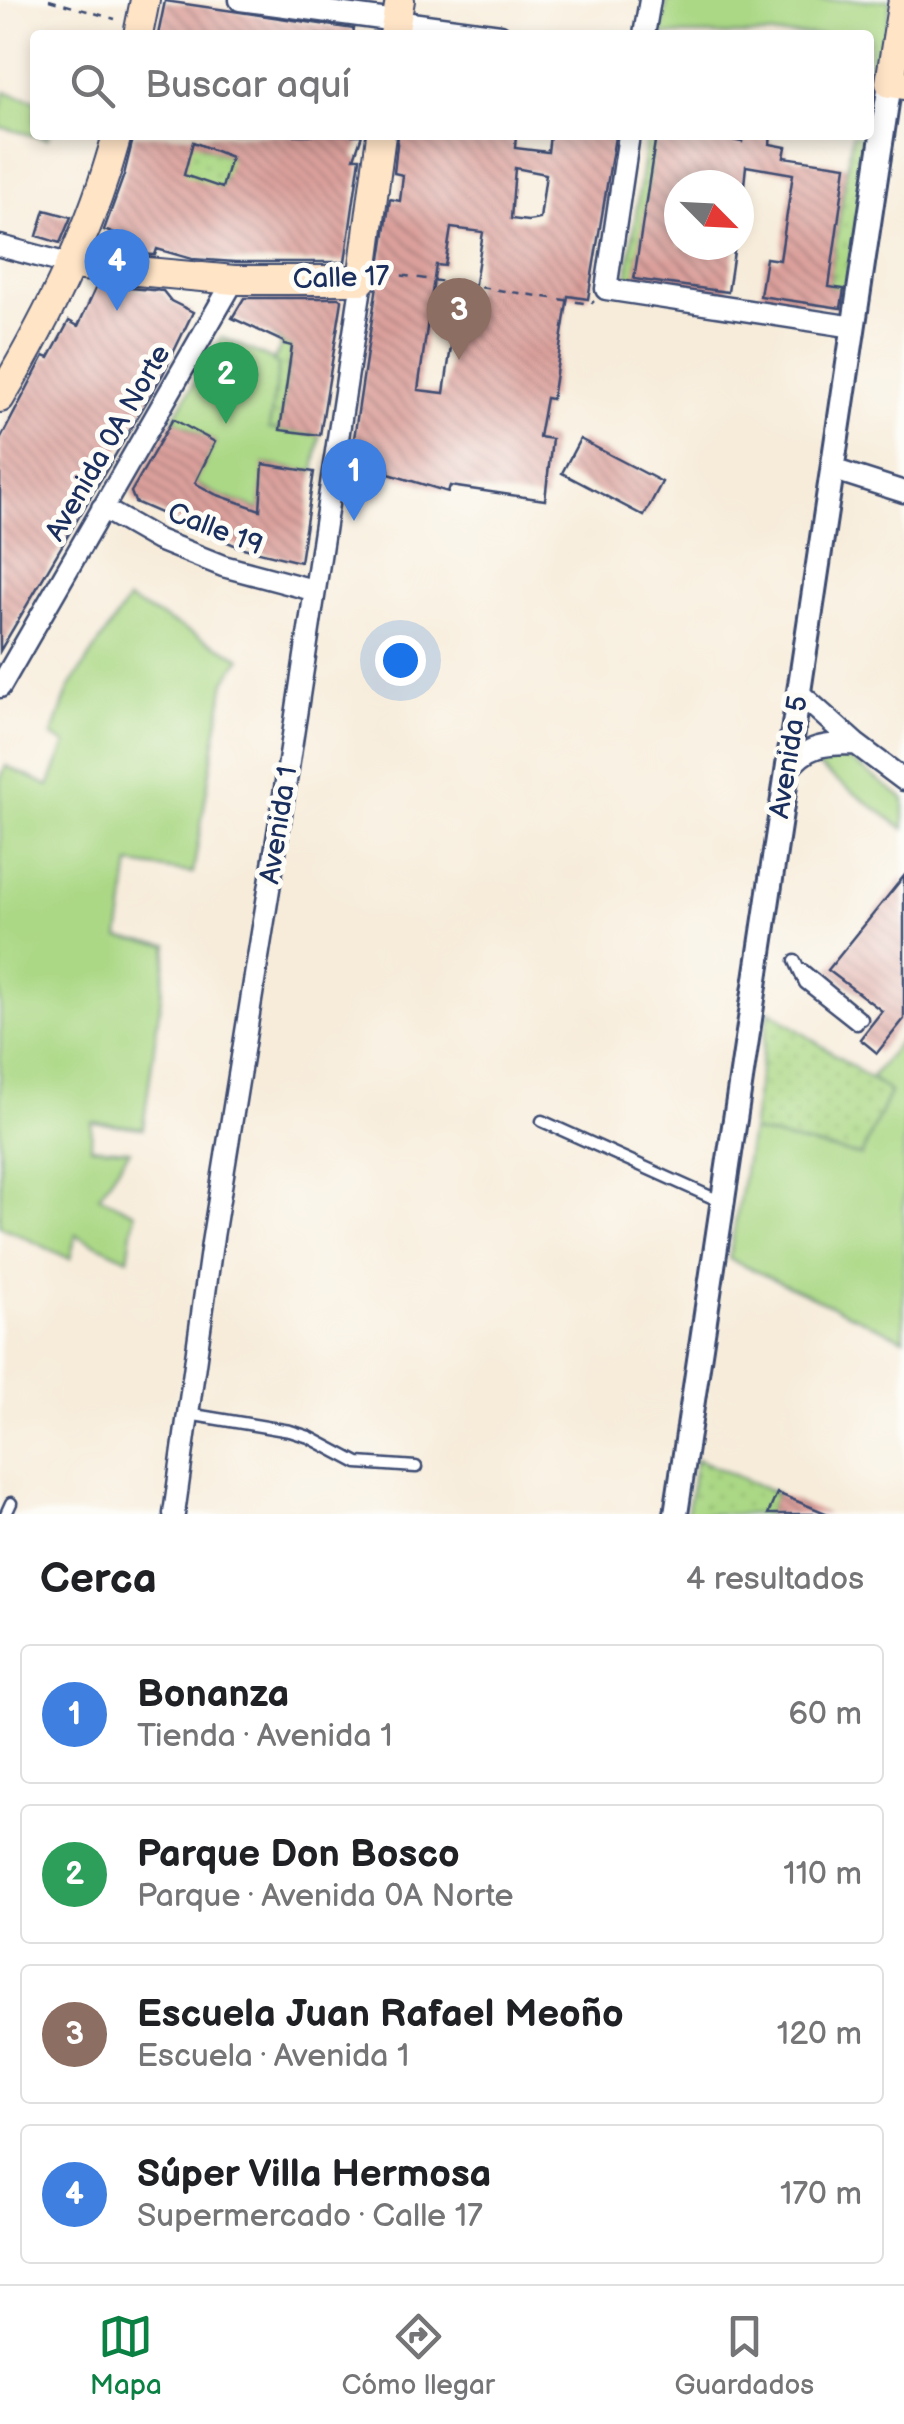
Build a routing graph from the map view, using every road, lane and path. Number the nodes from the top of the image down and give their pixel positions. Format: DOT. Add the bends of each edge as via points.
graph roads {
  1 [pos="50,0"];
  2 [pos="240,0"];
  3 [pos="650,0"];
  4 [pos="903,0"];
  5 [pos="397,19"];
  6 [pos="141,20"];
  7 [pos="468,30"];
  8 [pos="645,30"];
  9 [pos="888,83"];
  10 [pos="114,140"];
  11 [pos="379,140"];
  12 [pos="627,140"];
  13 [pos="0,246"];
  14 [pos="72,266"];
  15 [pos="234,280"];
  16 [pos="362,280"];
  17 [pos="606,289"];
  18 [pos="854,327"];
  19 [pos="0,398"];
  20 [pos="832,469"];
  21 [pos="904,492"];
  22 [pos="102,508"];
  23 [pos="313,590"];
  24 [pos="0,687"];
  25 [pos="799,693"];
  26 [pos="795,720"];
  27 [pos="856,744"];
  28 [pos="787,771"];
  29 [pos="904,780"];
  30 [pos="860,1022"];
  31 [pos="542,1121"];
  32 [pos="722,1202"];
  33 [pos="188,1414"];
  34 [pos="416,1467"];
  35 [pos="174,1514"];
  36 [pos="676,1514"];
  1 -- 6 [label="path"];
  2 -- 5 [label="street"];
  3 -- 8 [label="street"];
  4 -- 9 [label="main road, Avenida 5"];
  5 -- 7 [label="street"];
  9 -- 18 [label="street, Avenida 5"];
  10 -- 14 [label="main road"];
  11 -- 16 [label="main road, Avenida 1"];
  12 -- 17 [label="street"];
  13 -- 14 [label="street, Calle 17"];
  14 -- 15 [label="main road, Calle 17"];
  14 -- 19 [label="main road"];
  15 -- 16 [label="main road, Calle 17"];
  15 -- 22 [label="street, Avenida 0A Norte"];
  16 -- 17 [label="path, Calle 17" via="393,274 591,304"];
  16 -- 23 [label="street, Avenida 1"];
  17 -- 18 [label="street"];
  18 -- 20 [label="street, Avenida 5"];
  20 -- 21 [label="street"];
  20 -- 25 [label="street, Avenida 5"];
  22 -- 23 [label="street, Calle 19" via="222,566"];
  22 -- 24 [label="street, Avenida 0A Norte"];
  23 -- 33 [label="street, Avenida 1"];
  25 -- 26 [label="street, Avenida 5"];
  25 -- 27 [label="street"];
  26 -- 27 [label="street"];
  26 -- 28 [label="street, Avenida 5"];
  27 -- 28 [label="street" via="812,748"];
  27 -- 29 [label="street"];
  28 -- 32 [label="street, Avenida 5"];
  30 -- 30 [label="lane" via="805,983 796,962 809,977"];
  31 -- 32 [label="lane"];
  32 -- 36 [label="street, Avenida 5"];
  33 -- 34 [label="lane" via="290,1431 358,1463"];
  33 -- 35 [label="street, Avenida 1"];
}
